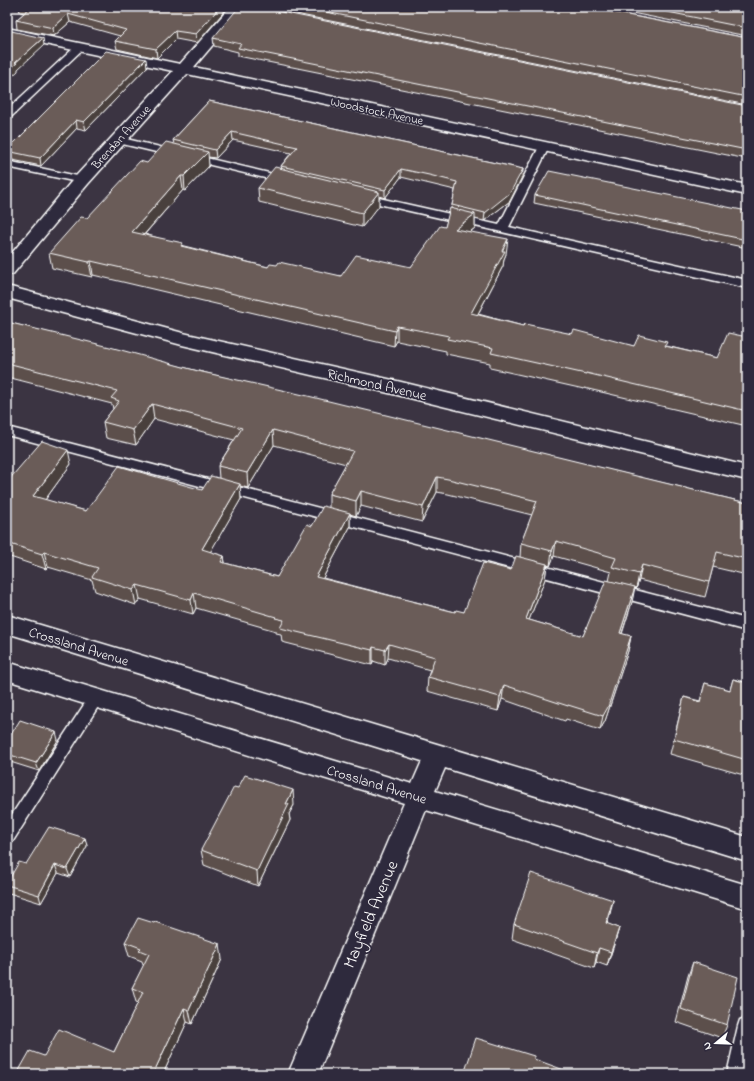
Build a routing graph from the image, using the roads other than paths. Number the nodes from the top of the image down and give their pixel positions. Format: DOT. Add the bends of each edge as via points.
graph roads {
  1 [pos="241,8"];
  2 [pos="7,32"];
  3 [pos="80,47"];
  4 [pos="184,68"];
  5 [pos="7,115"];
  6 [pos="118,140"];
  7 [pos="544,147"];
  8 [pos="7,164"];
  9 [pos="82,180"];
  10 [pos="298,182"];
  11 [pos="747,190"];
  12 [pos="350,194"];
  13 [pos="502,230"];
  14 [pos="7,270"];
  15 [pos="747,284"];
  16 [pos="7,292"];
  17 [pos="7,431"];
  18 [pos="747,473"];
  19 [pos="7,624"];
  20 [pos="747,625"];
  21 [pos="7,671"];
  22 [pos="96,698"];
  23 [pos="438,754"];
  24 [pos="419,797"];
  25 [pos="7,836"];
  26 [pos="747,849"];
  27 [pos="747,897"];
  28 [pos="747,1026"];
  29 [pos="303,1074"];
  30 [pos="736,1074"];
  1 -- 4 [label="street, Brendan Avenue"];
  2 -- 3 [label="street, Woodstock Avenue"];
  3 -- 4 [label="street, Woodstock Avenue"];
  3 -- 5 [label="lane"];
  4 -- 6 [label="street, Brendan Avenue"];
  4 -- 7 [label="street, Woodstock Avenue"];
  6 -- 9 [label="street, Brendan Avenue"];
  6 -- 10 [label="lane"];
  7 -- 11 [label="street, Woodstock Avenue"];
  7 -- 13 [label="lane"];
  8 -- 9 [label="lane"];
  9 -- 14 [label="street, Brendan Avenue"];
  12 -- 13 [label="lane"];
  13 -- 15 [label="lane"];
  16 -- 18 [label="street, Richmond Avenue" via="182,339"];
  17 -- 20 [label="lane"];
  19 -- 23 [label="street, Crossland Avenue"];
  21 -- 22 [label="street, Crossland Avenue"];
  22 -- 24 [label="street, Crossland Avenue"];
  22 -- 25 [label="lane"];
  23 -- 24 [label="street, Mayfield Avenue"];
  23 -- 26 [label="street, Crossland Avenue"];
  24 -- 27 [label="street, Crossland Avenue"];
  24 -- 29 [label="street, Mayfield Avenue"];
  28 -- 30 [label="lane"];
}
